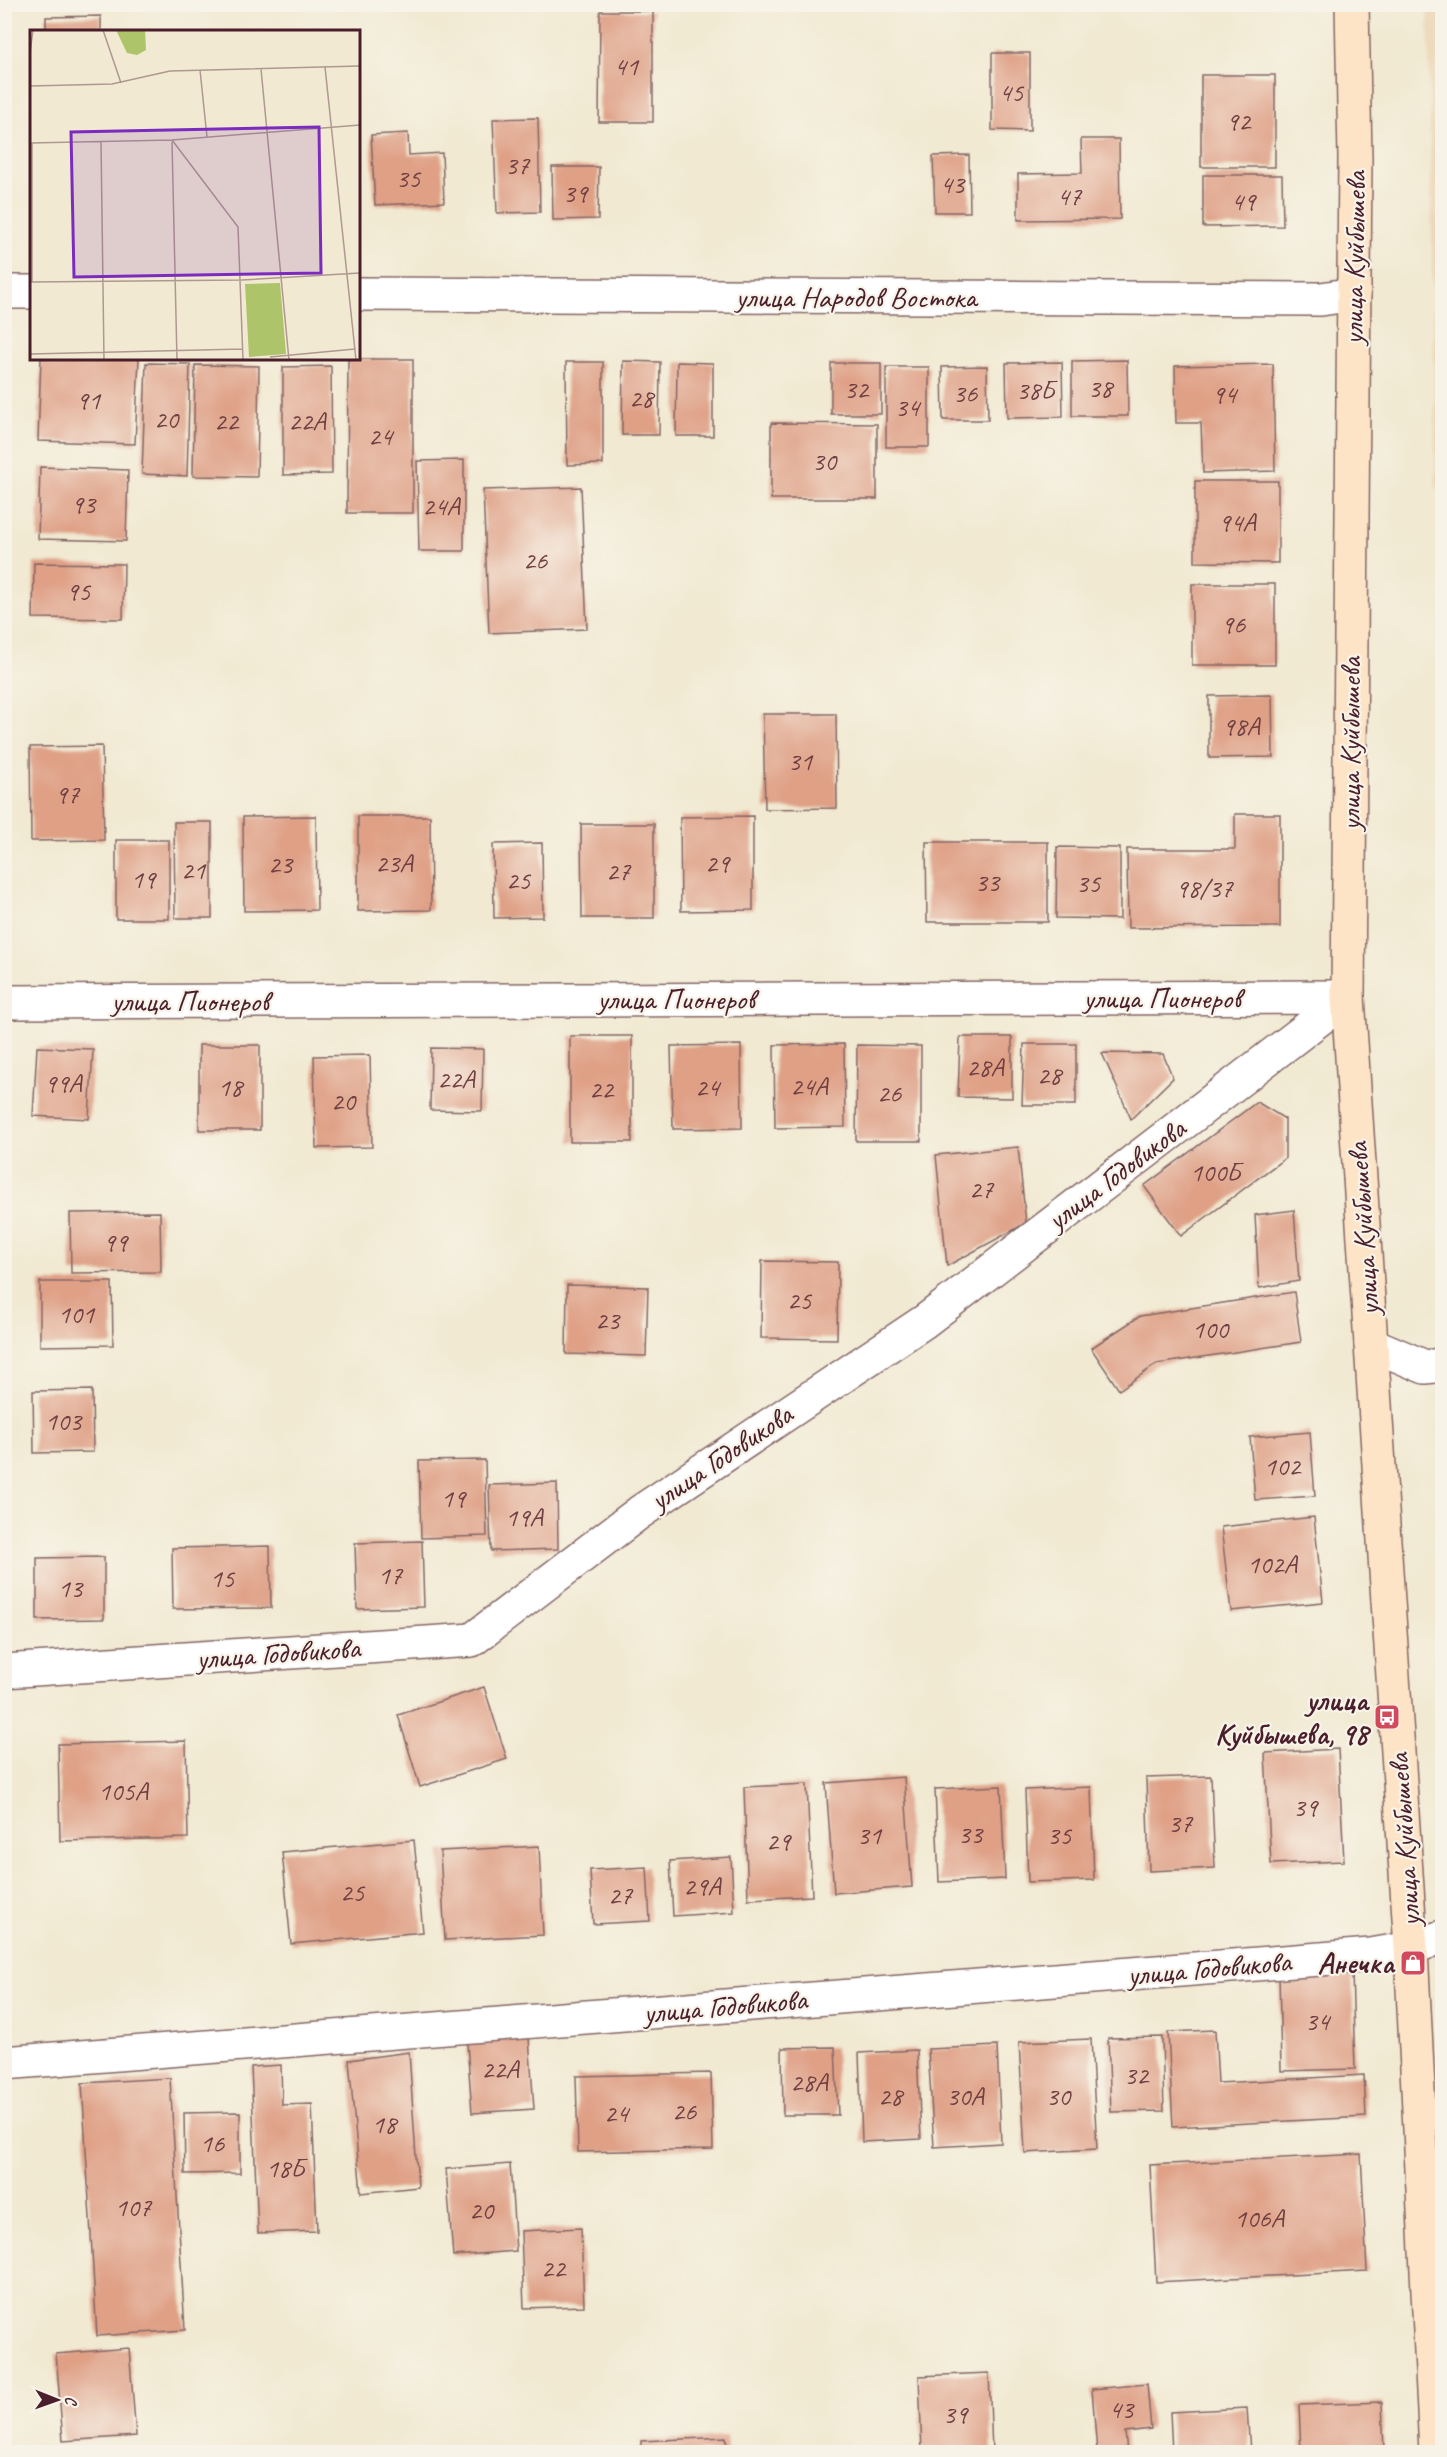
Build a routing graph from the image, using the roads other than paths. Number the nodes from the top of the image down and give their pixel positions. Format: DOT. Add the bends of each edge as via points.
graph roads {
  1 [pos="1352,4"];
  2 [pos="4,292"];
  3 [pos="30,292"];
  4 [pos="360,294"];
  5 [pos="1354,294"];
  6 [pos="1348,997"];
  7 [pos="4,1002"];
  8 [pos="1371,1344"];
  9 [pos="1443,1365"];
  10 [pos="4,1671"];
  11 [pos="1443,1937"];
  12 [pos="1412,1948"];
  13 [pos="4,2063"];
  14 [pos="1436,2452"];
  1 -- 5 [label="street, улица Куйбышева"];
  2 -- 3 [label="street"];
  4 -- 5 [label="street, улица Народов Востока" via="1321,299"];
  5 -- 6 [label="street, улица Куйбышева"];
  6 -- 7 [label="street, улица Пионеров"];
  6 -- 8 [label="street, улица Куйбышева"];
  6 -- 10 [label="street, улица Годовикова" via="925,1322 640,1512 472,1640"];
  8 -- 9 [label="street" via="1425,1367"];
  8 -- 12 [label="street, улица Куйбышева"];
  11 -- 12 [label="street, улица Годовикова"];
  12 -- 13 [label="street, улица Годовикова" via="1359,1956"];
  12 -- 14 [label="street, улица Куйбышева"];
}
